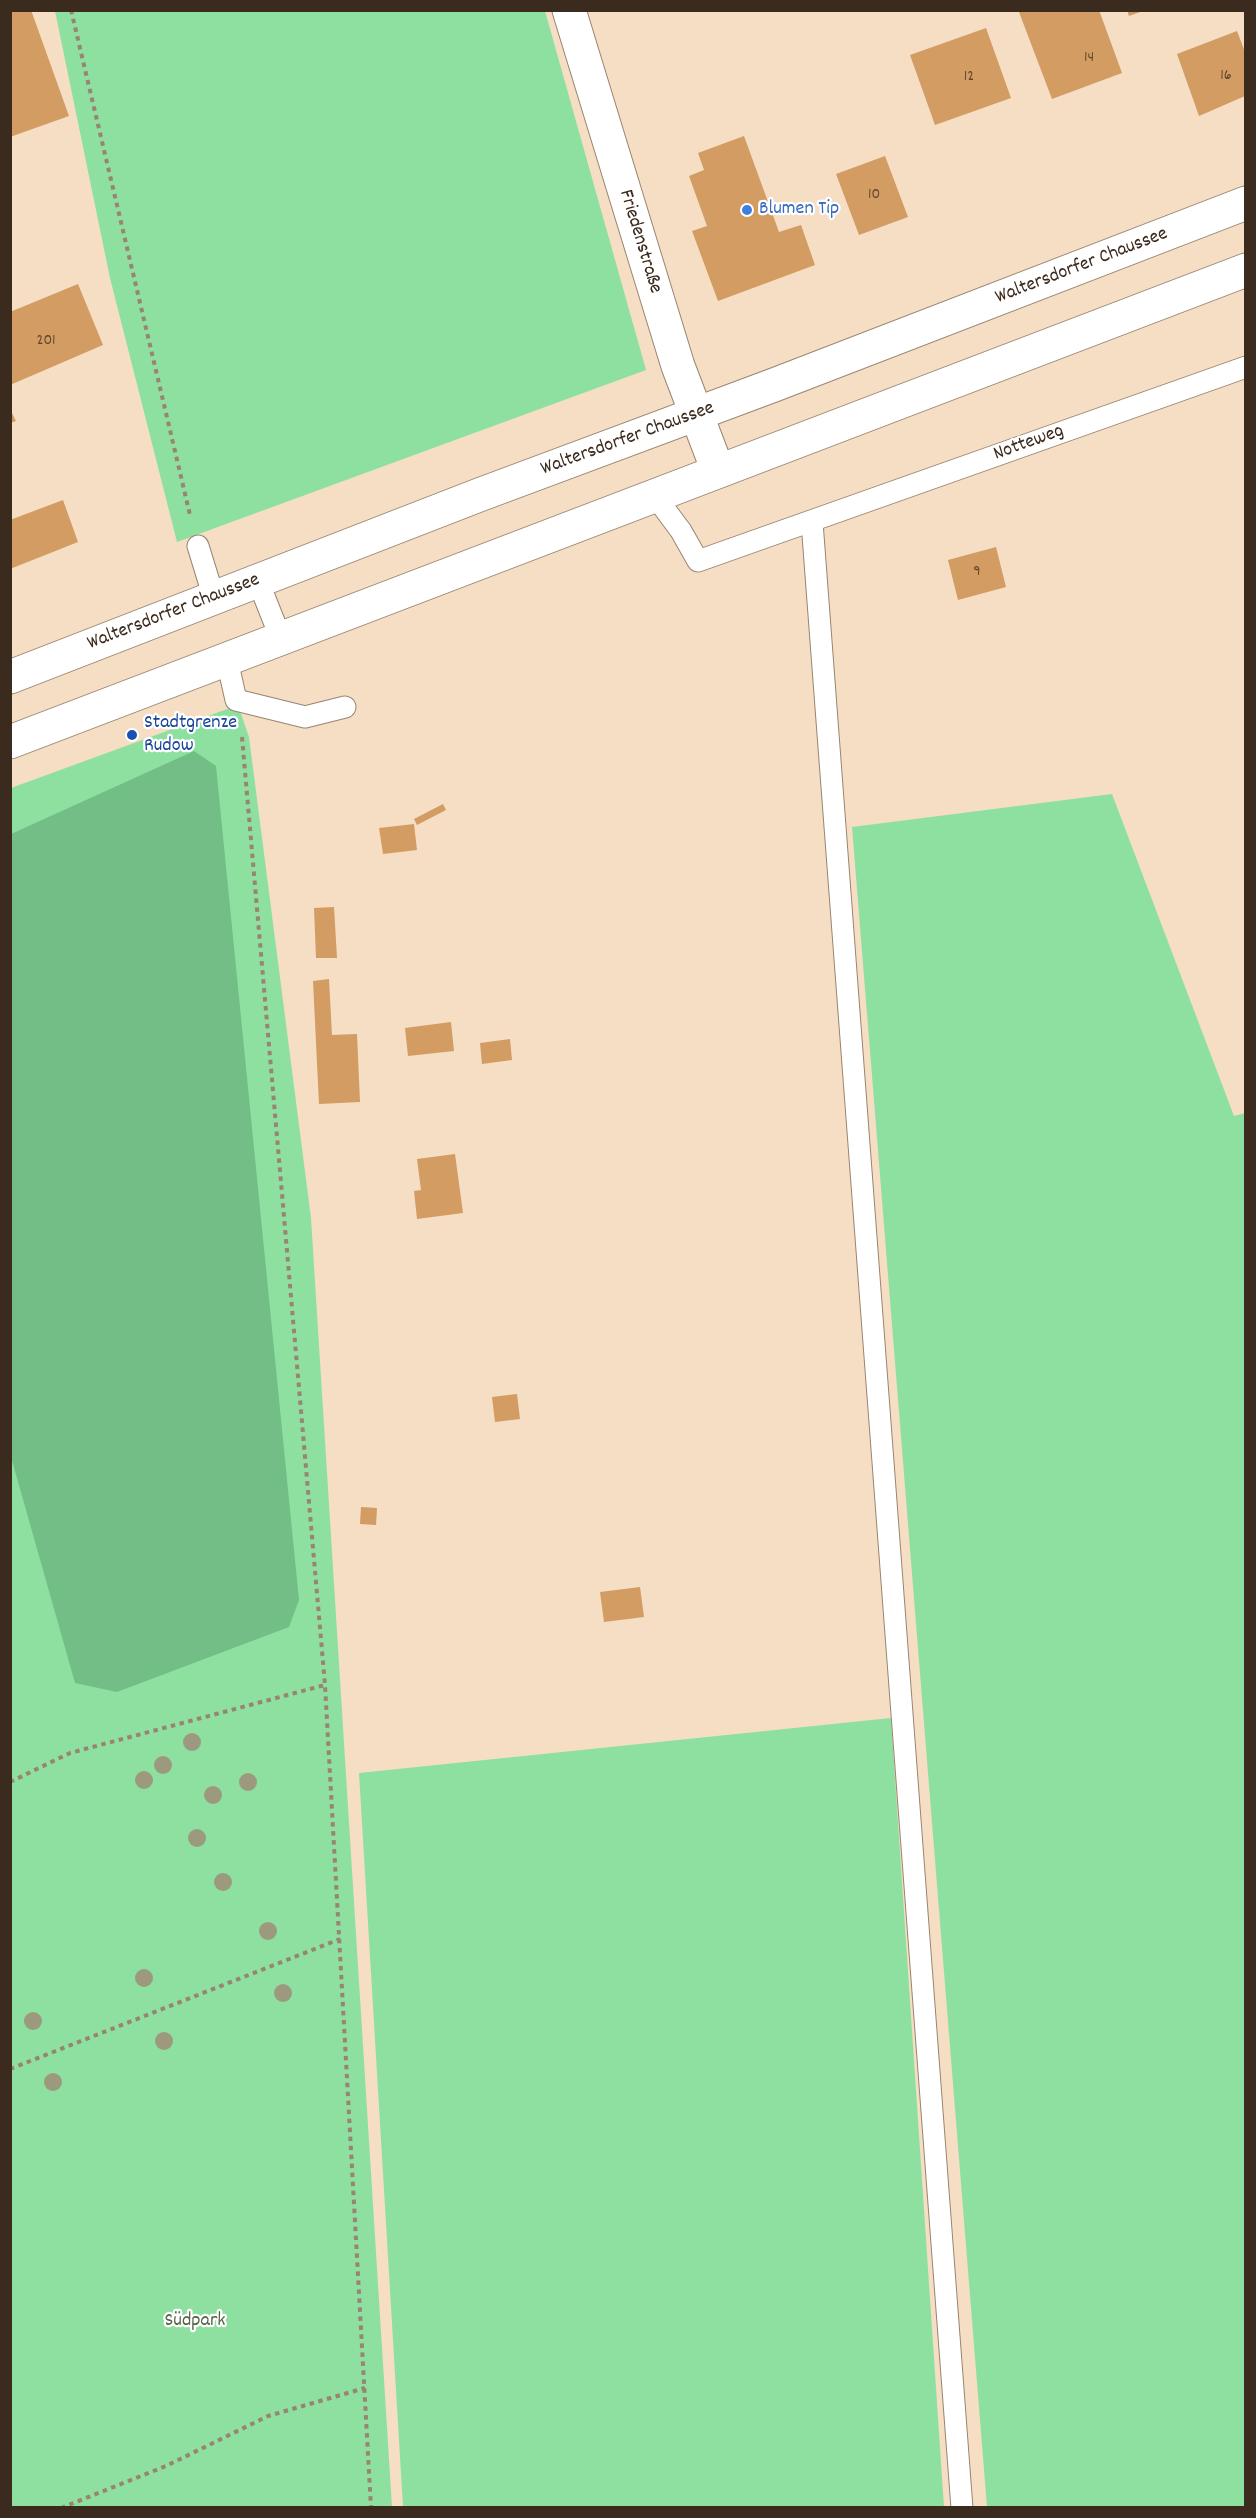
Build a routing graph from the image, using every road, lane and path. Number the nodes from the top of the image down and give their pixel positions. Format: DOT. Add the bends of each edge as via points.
graph roads {
  1 [pos="71,10"];
  2 [pos="569,10"];
  3 [pos="1245,203"];
  4 [pos="1245,270"];
  5 [pos="1245,367"];
  6 [pos="696,415"];
  7 [pos="718,471"];
  8 [pos="655,496"];
  9 [pos="812,522"];
  10 [pos="198,546"];
  11 [pos="258,580"];
  12 [pos="214,598"];
  13 [pos="281,639"];
  14 [pos="227,660"];
  15 [pos="10,677"];
  16 [pos="236,700"];
  17 [pos="345,707"];
  18 [pos="10,742"];
  19 [pos="325,1685"];
  20 [pos="10,1782"];
  21 [pos="340,1939"];
  22 [pos="10,2069"];
  23 [pos="365,2388"];
  24 [pos="61,2508"];
  25 [pos="371,2508"];
  26 [pos="962,2508"];
  1 -- 10 [label="path"];
  2 -- 6 [label="main road, Friedenstraße"];
  3 -- 6 [label="main road, Waltersdorfer Chaussee"];
  4 -- 7 [label="main road"];
  5 -- 9 [label="lane, Notteweg"];
  6 -- 7 [label="main road, Friedenstraße"];
  6 -- 11 [label="main road, Waltersdorfer Chaussee"];
  7 -- 8 [label="main road"];
  8 -- 9 [label="lane, Notteweg" via="698,561"];
  8 -- 13 [label="main road"];
  9 -- 26 [label="lane"];
  10 -- 12 [label="lane"];
  11 -- 12 [label="main road, Waltersdorfer Chaussee"];
  11 -- 13 [label="lane"];
  12 -- 15 [label="main road, Waltersdorfer Chaussee"];
  13 -- 14 [label="main road"];
  14 -- 16 [label="lane"];
  14 -- 18 [label="main road"];
  16 -- 17 [label="lane" via="305,717"];
  16 -- 19 [label="path"];
  19 -- 20 [label="path" via="70,1754"];
  19 -- 21 [label="path"];
  21 -- 22 [label="path"];
  21 -- 23 [label="path"];
  23 -- 24 [label="path" via="268,2416 166,2466"];
  23 -- 25 [label="path"];
}
